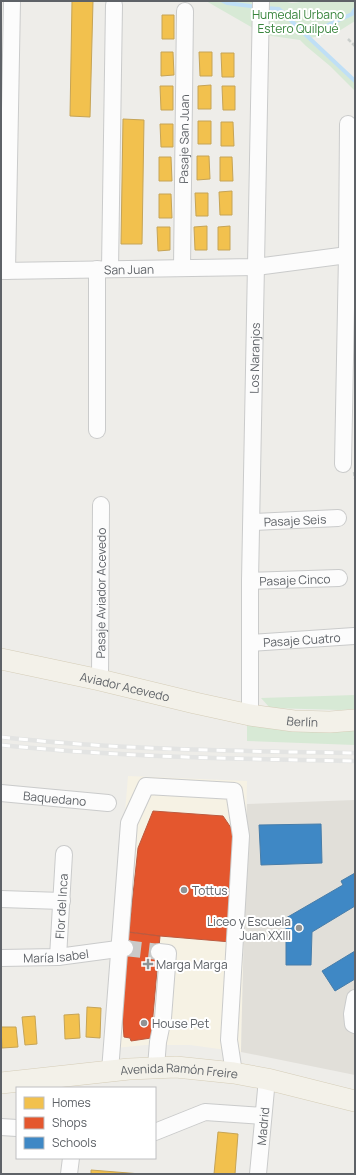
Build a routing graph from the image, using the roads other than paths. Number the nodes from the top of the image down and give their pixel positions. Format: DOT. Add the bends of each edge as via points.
graph roads {
  1 [pos="12,1"];
  2 [pos="260,1"];
  3 [pos="114,5"];
  4 [pos="185,11"];
  5 [pos="348,124"];
  6 [pos="351,255"];
  7 [pos="256,267"];
  8 [pos="182,268"];
  9 [pos="103,269"];
  10 [pos="4,271"];
  11 [pos="97,430"];
  12 [pos="343,464"];
  13 [pos="100,505"];
  14 [pos="338,518"];
  15 [pos="252,522"];
  16 [pos="340,578"];
  17 [pos="250,581"];
  18 [pos="354,636"];
  19 [pos="250,643"];
  20 [pos="1,659"];
  21 [pos="100,680"];
  22 [pos="250,715"];
  23 [pos="355,720"];
  24 [pos="1,793"];
  25 [pos="108,803"];
  26 [pos="64,854"];
  27 [pos="1,898"];
  28 [pos="62,901"];
  29 [pos="118,949"];
  30 [pos="159,952"];
  31 [pos="58,957"];
  32 [pos="1,958"];
  33 [pos="355,998"];
  34 [pos="355,1025"];
  35 [pos="156,1068"];
  36 [pos="110,1071"];
  37 [pos="234,1073"];
  38 [pos="267,1079"];
  39 [pos="1,1083"];
  40 [pos="355,1101"];
  41 [pos="263,1116"];
  42 [pos="1,1127"];
  43 [pos="16,1128"];
  44 [pos="156,1132"];
  45 [pos="71,1159"];
  46 [pos="69,1174"];
  47 [pos="258,1174"];
  1 -- 10 [label="street"];
  2 -- 7 [label="street, Los Naranjos"];
  3 -- 9 [label="street"];
  4 -- 8 [label="street, Pasaje San Juan"];
  5 -- 6 [label="street"];
  6 -- 7 [label="street, San Juan"];
  6 -- 12 [label="street"];
  7 -- 8 [label="street, San Juan"];
  7 -- 15 [label="street, Los Naranjos"];
  8 -- 9 [label="street, San Juan"];
  9 -- 10 [label="street, San Juan"];
  9 -- 11 [label="street"];
  13 -- 21 [label="street, Pasaje Aviador Acevedo"];
  14 -- 15 [label="street, Pasaje Seis"];
  15 -- 17 [label="street, Los Naranjos"];
  16 -- 17 [label="street, Pasaje Cinco"];
  17 -- 19 [label="street, Los Naranjos"];
  18 -- 19 [label="street, Pasaje Cuatro"];
  19 -- 22 [label="street, Los Naranjos"];
  20 -- 21 [label="main road, Aviador Acevedo"];
  21 -- 22 [label="main road, Aviador Acevedo"];
  22 -- 23 [label="main road, Berlín" via="294,721"];
  24 -- 25 [label="street, Baquedano"];
  26 -- 28 [label="street, Flor del Inca"];
  27 -- 28 [label="street"];
  28 -- 31 [label="street, Flor del Inca"];
  29 -- 31 [label="street, María Isabel"];
  29 -- 36 [label="street"];
  29 -- 37 [label="street" via="129,823 146,786 234,792 241,836 229,1040"];
  30 -- 35 [label="street" via="168,953"];
  31 -- 32 [label="street, María Isabel"];
  33 -- 34 [label="street" via="352,1014"];
  35 -- 36 [label="main road, Avenida Ramón Freire"];
  35 -- 37 [label="main road, Avenida Ramón Freire"];
  36 -- 39 [label="main road, Avenida Ramón Freire"];
  37 -- 38 [label="main road, Avenida Ramón Freire"];
  38 -- 40 [label="main road, Avenida Ramón Freire"];
  38 -- 41 [label="street, Madrid"];
  41 -- 44 [label="street" via="205,1112"];
  41 -- 47 [label="street, Madrid"];
  42 -- 43 [label="street"];
  45 -- 46 [label="street"];
}
